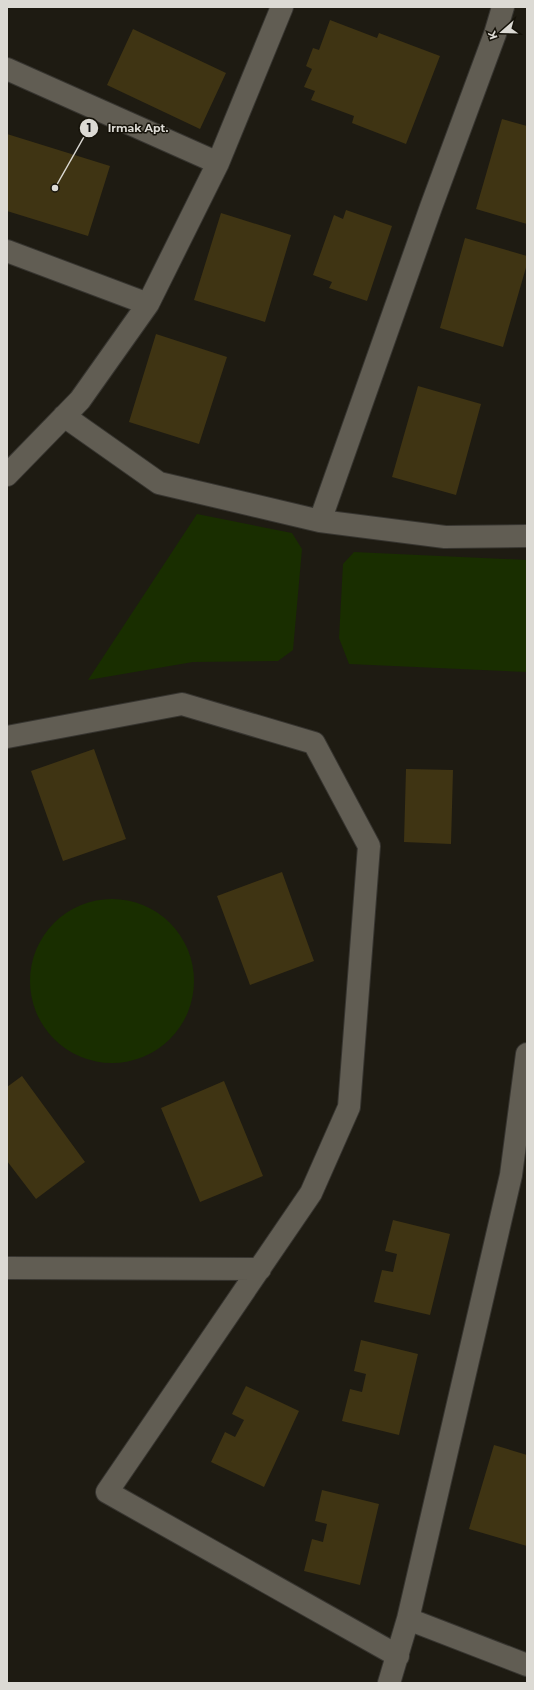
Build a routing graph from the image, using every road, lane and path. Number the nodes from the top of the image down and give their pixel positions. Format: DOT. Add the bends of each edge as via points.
graph roads {
  1 [pos="282,7"];
  2 [pos="503,7"];
  3 [pos="7,69"];
  4 [pos="218,163"];
  5 [pos="7,251"];
  6 [pos="148,304"];
  7 [pos="64,416"];
  8 [pos="7,475"];
  9 [pos="320,521"];
  10 [pos="527,536"];
  11 [pos="7,737"];
  12 [pos="527,1054"];
  13 [pos="519,1178"];
  14 [pos="7,1268"];
  15 [pos="260,1269"];
  16 [pos="408,1619"];
  17 [pos="398,1656"];
  18 [pos="527,1665"];
  19 [pos="389,1683"];
  1 -- 4 [label="street"];
  2 -- 9 [label="street"];
  3 -- 4 [label="street"];
  4 -- 6 [label="street"];
  5 -- 6 [label="street"];
  6 -- 7 [label="street" via="80,400"];
  7 -- 8 [label="street"];
  7 -- 9 [label="street" via="159,483"];
  9 -- 10 [label="street" via="445,537"];
  11 -- 15 [label="street" via="182,704 314,743 369,846 349,1107 311,1193"];
  12 -- 13 [label="street"];
  13 -- 16 [label="street"];
  14 -- 15 [label="street"];
  15 -- 17 [label="street" via="107,1492"];
  16 -- 17 [label="street"];
  16 -- 18 [label="street"];
  17 -- 19 [label="street"];
}
